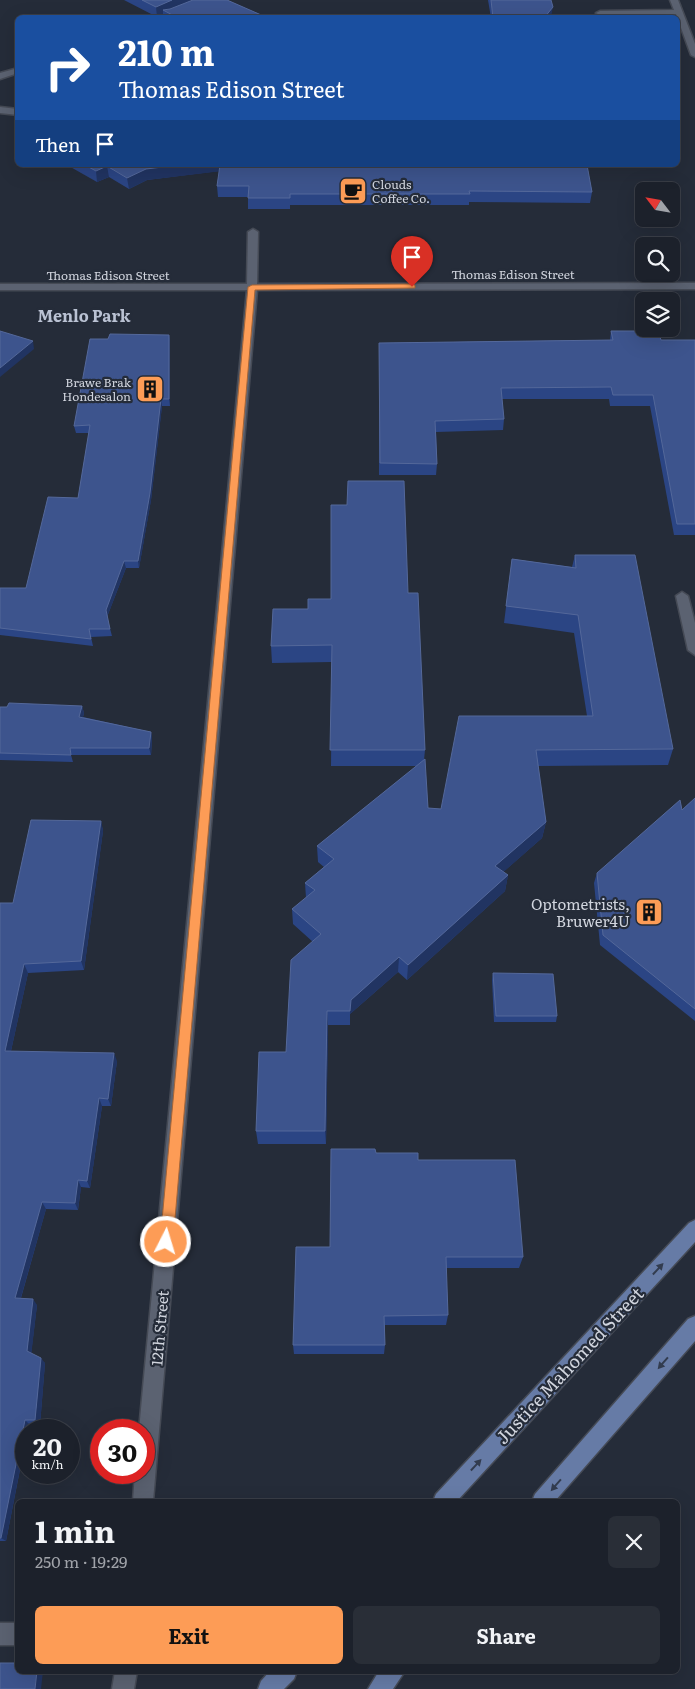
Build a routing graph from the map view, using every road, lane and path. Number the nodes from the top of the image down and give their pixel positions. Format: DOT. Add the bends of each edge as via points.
graph roads {
  1 [pos="674,0"];
  2 [pos="678,12"];
  3 [pos="600,13"];
  4 [pos="679,15"];
  5 [pos="680,17"];
  6 [pos="695,55"];
  7 [pos="15,71"];
  8 [pos="0,76"];
  9 [pos="0,110"];
  10 [pos="15,112"];
  11 [pos="253,232"];
  12 [pos="695,286"];
  13 [pos="0,287"];
  14 [pos="252,287"];
  15 [pos="682,596"];
  16 [pos="695,650"];
  17 [pos="695,1230"];
  18 [pos="695,1326"];
  19 [pos="143,1499"];
  20 [pos="445,1499"];
  21 [pos="544,1499"];
  22 [pos="0,1634"];
  23 [pos="15,1634"];
  24 [pos="126,1674"];
  25 [pos="283,1674"];
  26 [pos="392,1674"];
  27 [pos="123,1689"];
  28 [pos="270,1689"];
  29 [pos="379,1689"];
  1 -- 2 [label="street"];
  2 -- 3 [label="street"];
  2 -- 4 [label="street"];
  5 -- 6 [label="street"];
  7 -- 8 [label="street"];
  9 -- 10 [label="street"];
  11 -- 14 [label="street, 12th Street"];
  12 -- 14 [label="street, Thomas Edison Street"];
  13 -- 14 [label="street, Thomas Edison Street"];
  14 -- 19 [label="street, 12th Street"];
  15 -- 16 [label="street"];
  20 -- 17 [label="main road, Justice Mahomed Street, one-way"];
  18 -- 21 [label="main road, one-way"];
  22 -- 23 [label="street"];
  24 -- 27 [label="street"];
  25 -- 28 [label="main road"];
  26 -- 29 [label="main road"];
}
